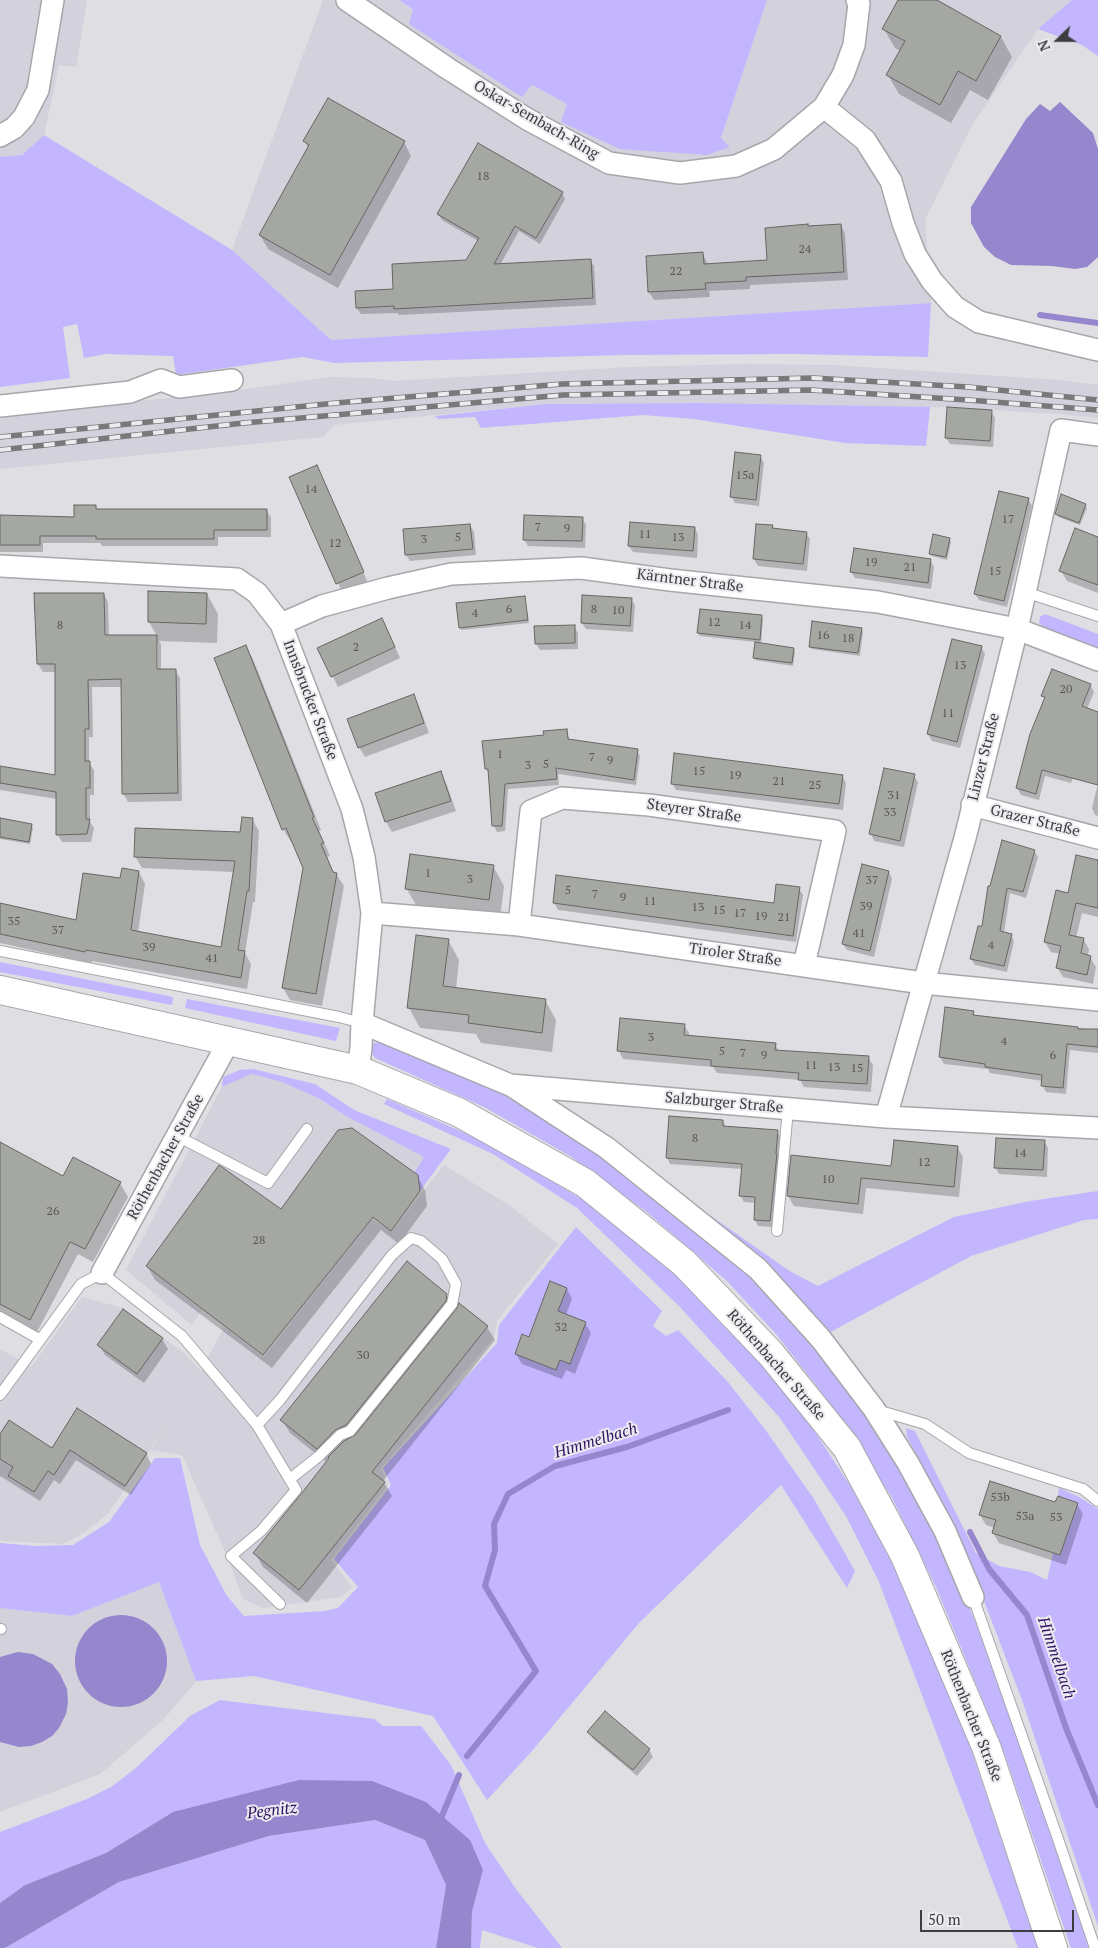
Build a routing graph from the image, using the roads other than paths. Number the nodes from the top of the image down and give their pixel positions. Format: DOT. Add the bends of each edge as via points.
graph roads {
  1 [pos="53,0"];
  2 [pos="347,0"];
  3 [pos="857,0"];
  4 [pos="824,107"];
  5 [pos="0,136"];
  6 [pos="1098,350"];
  7 [pos="232,380"];
  8 [pos="0,406"];
  9 [pos="1098,435"];
  10 [pos="0,566"];
  11 [pos="1025,592"];
  12 [pos="1098,616"];
  13 [pos="281,624"];
  14 [pos="1016,629"];
  15 [pos="1098,660"];
  16 [pos="972,805"];
  17 [pos="1098,838"];
  18 [pos="372,913"];
  19 [pos="519,925"];
  20 [pos="0,951"];
  21 [pos="804,965"];
  22 [pos="923,983"];
  23 [pos="0,990"];
  24 [pos="1098,1000"];
  25 [pos="362,1024"];
  26 [pos="229,1041"];
  27 [pos="358,1070"];
  28 [pos="510,1085"];
  29 [pos="788,1109"];
  30 [pos="886,1117"];
  31 [pos="1098,1128"];
  32 [pos="307,1129"];
  33 [pos="177,1136"];
  34 [pos="777,1231"];
  35 [pos="102,1273"];
  36 [pos="0,1318"];
  37 [pos="39,1339"];
  38 [pos="0,1395"];
  39 [pos="874,1409"];
  40 [pos="257,1425"];
  41 [pos="290,1480"];
  42 [pos="1098,1501"];
  43 [pos="972,1597"];
  44 [pos="280,1604"];
  45 [pos="1052,1948"];
  46 [pos="1095,1948"];
  1 -- 5 [label="street" via="38,90 24,117"];
  2 -- 4 [label="street, Oskar-Sembach-Ring" via="527,119 609,162 680,173 736,166 774,149"];
  3 -- 4 [label="street, Oskar-Sembach-Ring" via="854,45 843,75"];
  4 -- 6 [label="street" via="865,140 891,181 915,254 932,281 955,307 979,322"];
  7 -- 8 [label="street" via="179,387 161,380 130,392"];
  9 -- 11 [label="street, Linzer Straße" via="1061,430"];
  10 -- 13 [label="street, Innsbrucker Straße" via="237,579 257,593"];
  11 -- 12 [label="lane"];
  11 -- 14 [label="street, Linzer Straße"];
  13 -- 14 [label="street, Kärntner Straße" via="322,606 451,574 581,568 878,602"];
  13 -- 18 [label="street, Innsbrucker Straße" via="352,809 364,857"];
  14 -- 15 [label="street, Kärntner Straße"];
  14 -- 16 [label="street, Linzer Straße"];
  16 -- 17 [label="street, Grazer Straße"];
  16 -- 22 [label="street, Linzer Straße"];
  18 -- 19 [label="street, Tiroler Straße"];
  18 -- 25 [label="street, Innsbrucker Straße"];
  19 -- 21 [label="street, Tiroler Straße"];
  19 -- 21 [label="street, Steyrer Straße" via="532,811 562,798 650,805 835,831"];
  20 -- 25 [label="lane"];
  21 -- 22 [label="street, Tiroler Straße"];
  22 -- 24 [label="street, Tiroler Straße"];
  22 -- 30 [label="street, Linzer Straße"];
  23 -- 26 [label="main road, Röthenbacher Straße"];
  25 -- 27 [label="street, Innsbrucker Straße"];
  25 -- 28 [label="street, Salzburger Straße"];
  26 -- 27 [label="main road, Röthenbacher Straße"];
  26 -- 33 [label="street, Röthenbacher Straße"];
  27 -- 45 [label="main road, Röthenbacher Straße" via="458,1112 584,1183 684,1263 771,1354 847,1448 906,1556 987,1749"];
  28 -- 29 [label="street, Salzburger Straße"];
  28 -- 39 [label="street" via="607,1148 758,1269 821,1339"];
  29 -- 30 [label="street, Salzburger Straße"];
  29 -- 34 [label="lane"];
  30 -- 31 [label="street, Salzburger Straße"];
  32 -- 33 [label="lane" via="268,1183"];
  33 -- 35 [label="street, Röthenbacher Straße"];
  35 -- 37 [label="lane" via="81,1284"];
  35 -- 40 [label="lane" via="182,1336"];
  36 -- 37 [label="lane"];
  37 -- 38 [label="lane"];
  39 -- 42 [label="lane" via="925,1424 969,1453 1083,1490"];
  39 -- 43 [label="street" via="945,1531"];
  40 -- 41 [label="lane"];
  40 -- 41 [label="lane" via="392,1255 410,1238 421,1241 442,1259 456,1284 452,1304 350,1431 340,1435"];
  41 -- 44 [label="lane" via="296,1490 262,1531 231,1556"];
  43 -- 46 [label="lane"];
}
